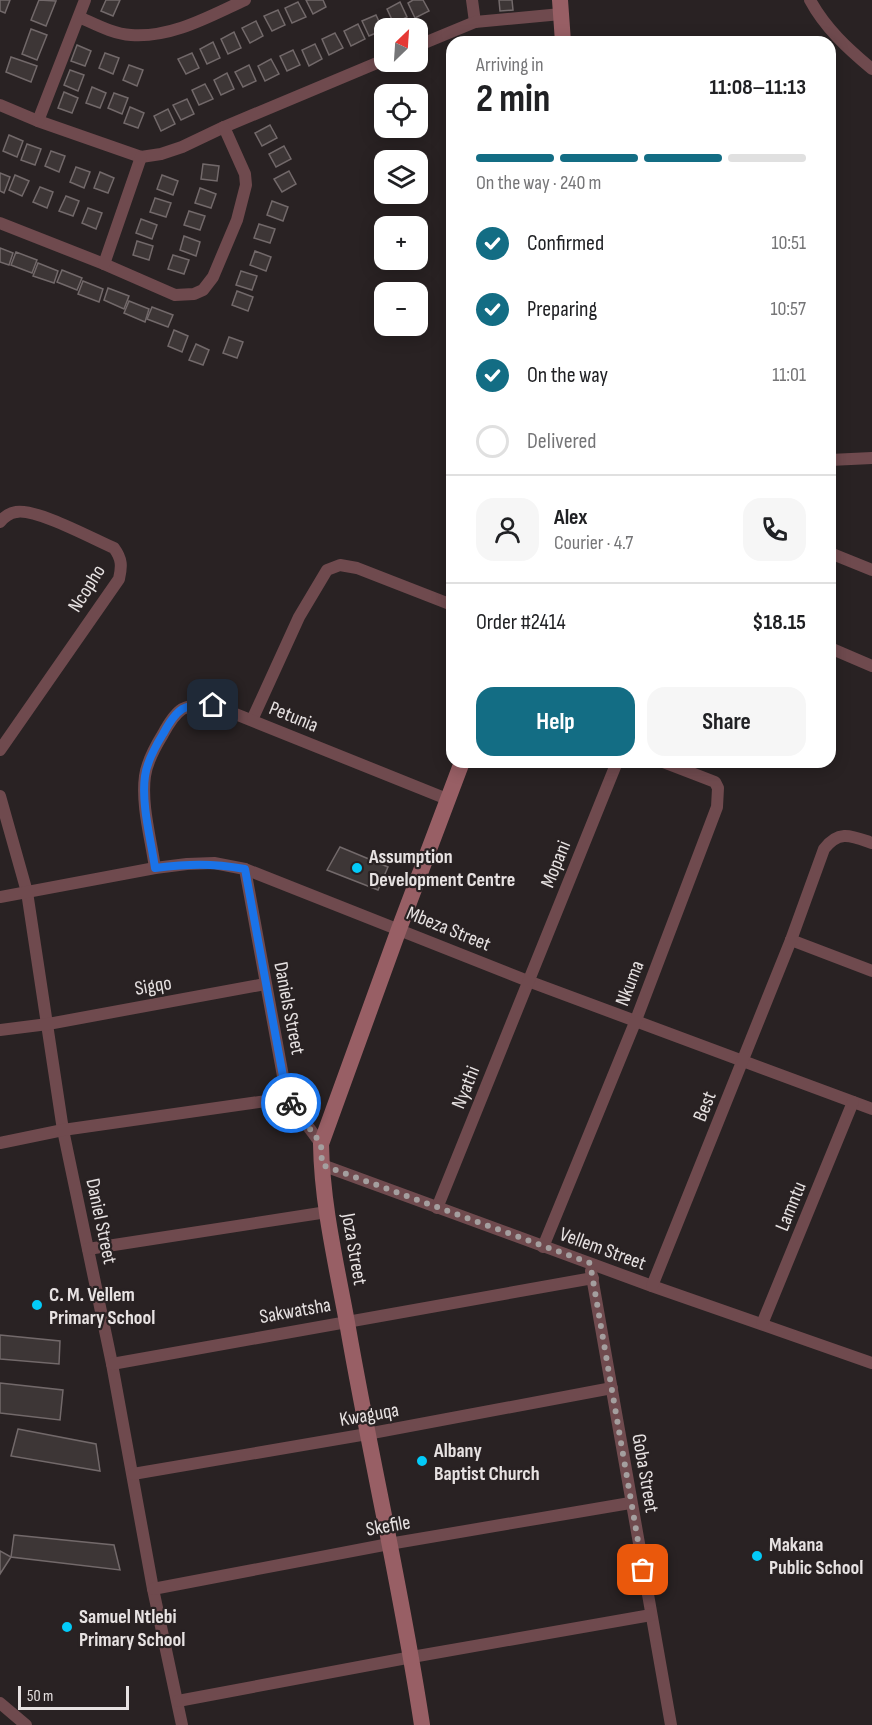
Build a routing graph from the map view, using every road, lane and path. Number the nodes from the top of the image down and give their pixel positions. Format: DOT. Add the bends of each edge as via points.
graph roads {
  1 [pos="85,0"];
  2 [pos="245,0"];
  3 [pos="472,0"];
  4 [pos="810,0"];
  5 [pos="561,7"];
  6 [pos="79,17"];
  7 [pos="475,22"];
  8 [pos="563,36"];
  9 [pos="428,41"];
  10 [pos="374,64"];
  11 [pos="872,69"];
  12 [pos="0,105"];
  13 [pos="38,121"];
  14 [pos="224,127"];
  15 [pos="141,157"];
  16 [pos="0,223"];
  17 [pos="104,264"];
  18 [pos="872,458"];
  19 [pos="836,460"];
  20 [pos="0,522"];
  21 [pos="836,555"];
  22 [pos="872,570"];
  23 [pos="446,604"];
  24 [pos="836,651"];
  25 [pos="872,666"];
  26 [pos="252,720"];
  27 [pos="0,750"];
  28 [pos="460,768"];
  29 [pos="615,768"];
  30 [pos="679,768"];
  31 [pos="0,796"];
  32 [pos="447,800"];
  33 [pos="872,843"];
  34 [pos="155,868"];
  35 [pos="245,869"];
  36 [pos="27,892"];
  37 [pos="0,897"];
  38 [pos="399,929"];
  39 [pos="791,940"];
  40 [pos="872,971"];
  41 [pos="528,981"];
  42 [pos="265,984"];
  43 [pos="636,1020"];
  44 [pos="48,1024"];
  45 [pos="0,1030"];
  46 [pos="744,1060"];
  47 [pos="287,1098"];
  48 [pos="854,1102"];
  49 [pos="872,1109"];
  50 [pos="63,1130"];
  51 [pos="0,1143"];
  52 [pos="321,1144"];
  53 [pos="322,1165"];
  54 [pos="437,1208"];
  55 [pos="327,1212"];
  56 [pos="543,1246"];
  57 [pos="88,1249"];
  58 [pos="590,1263"];
  59 [pos="593,1278"];
  60 [pos="652,1286"];
  61 [pos="346,1321"];
  62 [pos="762,1324"];
  63 [pos="112,1364"];
  64 [pos="872,1364"];
  65 [pos="612,1388"];
  66 [pos="367,1434"];
  67 [pos="133,1474"];
  68 [pos="630,1503"];
  69 [pos="389,1544"];
  70 [pos="153,1589"];
  71 [pos="651,1615"];
  72 [pos="412,1657"];
  73 [pos="178,1701"];
  74 [pos="0,1703"];
  75 [pos="26,1725"];
  76 [pos="182,1725"];
  77 [pos="422,1725"];
  78 [pos="671,1725"];
  1 -- 6 [label="street"];
  2 -- 6 [label="street" via="192,24 151,35 129,35"];
  3 -- 7 [label="street"];
  4 -- 11 [label="street" via="822,21"];
  5 -- 7 [label="street"];
  5 -- 8 [label="street"];
  6 -- 13 [label="street"];
  7 -- 9 [label="street"];
  10 -- 14 [label="street"];
  12 -- 13 [label="street"];
  13 -- 15 [label="street"];
  14 -- 15 [label="street" via="161,154"];
  14 -- 17 [label="street" via="246,185 237,220 213,277 203,290 175,295"];
  15 -- 17 [label="street"];
  16 -- 17 [label="street"];
  18 -- 19 [label="street"];
  20 -- 27 [label="street, Ncopho" via="15,512 31,512 114,548 122,567 119,579"];
  21 -- 22 [label="street"];
  23 -- 26 [label="street" via="357,568 340,566 327,570 299,617"];
  24 -- 25 [label="street"];
  26 -- 32 [label="street, Petunia"];
  26 -- 34 [label="street, Petunia" via="213,705 192,703 171,720 145,776"];
  28 -- 32 [label="street, Joza Street"];
  29 -- 41 [label="street, Mopani"];
  30 -- 43 [label="street, Nkuma" via="715,782 719,794 717,807"];
  31 -- 36 [label="street, Daniel Street"];
  32 -- 38 [label="street, Joza Street"];
  33 -- 39 [label="street, Best" via="843,835 831,839"];
  34 -- 35 [label="street, Mbeza Street" via="214,863"];
  34 -- 36 [label="street, Mbeza Street"];
  35 -- 38 [label="street, Mbeza Street"];
  35 -- 42 [label="street, Daniels Street"];
  36 -- 37 [label="street, Mbeza Street"];
  36 -- 44 [label="street, Daniel Street"];
  38 -- 41 [label="street, Mbeza Street"];
  38 -- 52 [label="street, Joza Street"];
  39 -- 40 [label="street"];
  39 -- 46 [label="street, Best"];
  41 -- 43 [label="street, Mbeza Street"];
  41 -- 54 [label="street, Nyathi"];
  42 -- 44 [label="street, Sigqo"];
  42 -- 47 [label="street, Daniels Street"];
  43 -- 46 [label="street, Mbeza Street"];
  43 -- 56 [label="street, Nkuma"];
  44 -- 45 [label="street, Sigqo"];
  44 -- 50 [label="street, Daniel Street"];
  46 -- 48 [label="street, Mbeza Street"];
  46 -- 60 [label="street, Best"];
  47 -- 50 [label="street"];
  47 -- 52 [label="street, Daniels Street"];
  48 -- 49 [label="street, Mbeza Street"];
  48 -- 62 [label="street, Lamntu"];
  50 -- 51 [label="street"];
  50 -- 57 [label="street, Daniel Street"];
  52 -- 53 [label="street, Joza Street"];
  53 -- 54 [label="street, Vellem Street"];
  53 -- 55 [label="street, Joza Street"];
  54 -- 56 [label="street, Vellem Street"];
  55 -- 57 [label="street"];
  55 -- 61 [label="street, Joza Street"];
  56 -- 58 [label="street, Vellem Street"];
  57 -- 63 [label="street, Daniel Street"];
  58 -- 59 [label="street, Goba Street"];
  58 -- 60 [label="street, Vellem Street"];
  59 -- 61 [label="street, Sakwatsha"];
  59 -- 65 [label="street, Goba Street"];
  60 -- 62 [label="street, Vellem Street"];
  61 -- 63 [label="street, Sakwatsha"];
  61 -- 66 [label="street, Joza Street"];
  62 -- 64 [label="street, Vellem Street"];
  63 -- 67 [label="street, Daniel Street"];
  65 -- 66 [label="street, Kwaguqa"];
  65 -- 68 [label="street, Goba Street"];
  66 -- 67 [label="street, Kwaguqa"];
  66 -- 69 [label="street, Joza Street"];
  67 -- 70 [label="street, Daniel Street"];
  68 -- 69 [label="street, Skefile"];
  68 -- 71 [label="street, Goba Street"];
  69 -- 70 [label="street, Skefile"];
  69 -- 72 [label="street, Joza Street"];
  70 -- 73 [label="street, Daniel Street"];
  71 -- 72 [label="street"];
  71 -- 78 [label="street, Goba Street"];
  72 -- 73 [label="street"];
  72 -- 77 [label="street, Joza Street"];
  73 -- 76 [label="street, Daniel Street"];
  74 -- 75 [label="street"];
}
